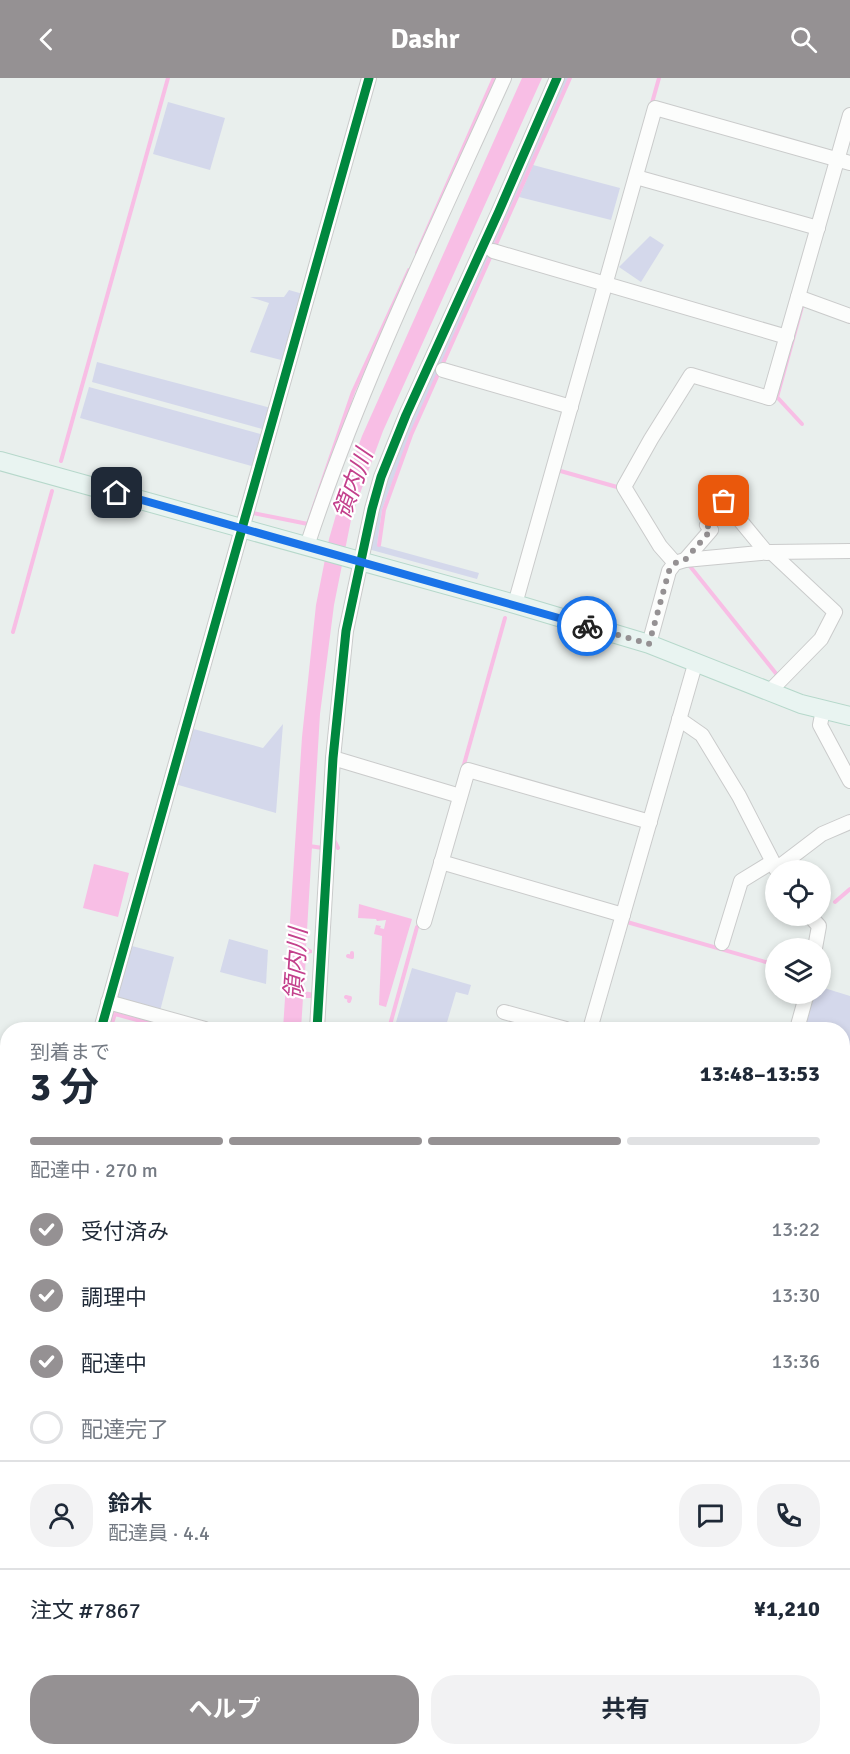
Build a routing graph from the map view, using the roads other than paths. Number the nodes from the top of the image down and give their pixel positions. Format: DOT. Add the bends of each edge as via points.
graph roads {
  1 [pos="369,78"];
  2 [pos="504,78"];
  3 [pos="557,78"];
  4 [pos="850,115"];
  5 [pos="844,161"];
  6 [pos="636,177"];
  7 [pos="818,228"];
  8 [pos="493,251"];
  9 [pos="606,284"];
  10 [pos="798,297"];
  11 [pos="850,316"];
  12 [pos="787,337"];
  13 [pos="443,370"];
  14 [pos="571,407"];
  15 [pos="0,461"];
  16 [pos="242,528"];
  17 [pos="307,546"];
  18 [pos="850,551"];
  19 [pos="769,552"];
  20 [pos="359,561"];
  21 [pos="680,562"];
  22 [pos="515,604"];
  23 [pos="649,644"];
  24 [pos="696,661"];
  25 [pos="770,692"];
  26 [pos="823,710"];
  27 [pos="850,716"];
  28 [pos="679,719"];
  29 [pos="333,758"];
  30 [pos="850,781"];
  31 [pos="460,796"];
  32 [pos="650,822"];
  33 [pos="850,822"];
  34 [pos="771,860"];
  35 [pos="785,860"];
  36 [pos="441,862"];
  37 [pos="765,871"];
  38 [pos="623,915"];
  39 [pos="424,922"];
  40 [pos="722,943"];
  41 [pos="108,1002"];
  42 [pos="804,1004"];
  43 [pos="504,1012"];
  44 [pos="103,1022"];
  45 [pos="180,1022"];
  46 [pos="317,1022"];
  47 [pos="540,1022"];
  48 [pos="592,1022"];
  49 [pos="799,1022"];
  1 -- 16 [label="street"];
  2 -- 17 [label="street" via="377,359"];
  3 -- 20 [label="street" via="393,446"];
  4 -- 5 [label="street"];
  5 -- 6 [label="street" via="655,108"];
  5 -- 7 [label="street"];
  6 -- 7 [label="street"];
  6 -- 9 [label="street"];
  7 -- 10 [label="street"];
  8 -- 9 [label="street"];
  9 -- 12 [label="street"];
  9 -- 14 [label="street"];
  10 -- 11 [label="street"];
  10 -- 12 [label="street"];
  12 -- 21 [label="street" via="770,398 691,375 624,487 660,546"];
  13 -- 14 [label="street"];
  14 -- 22 [label="street"];
  15 -- 16 [label="main road"];
  16 -- 17 [label="main road"];
  16 -- 41 [label="street"];
  17 -- 20 [label="main road"];
  18 -- 19 [label="street"];
  19 -- 21 [label="street"];
  19 -- 21 [label="street" via="724,501 707,525 711,530"];
  19 -- 25 [label="street" via="835,612 821,639"];
  20 -- 22 [label="main road"];
  20 -- 29 [label="street" via="346,631"];
  21 -- 23 [label="street" via="669,571"];
  22 -- 23 [label="main road"];
  23 -- 24 [label="main road"];
  24 -- 25 [label="main road"];
  24 -- 28 [label="street"];
  25 -- 26 [label="main road"];
  26 -- 27 [label="main road"];
  26 -- 30 [label="street" via="820,725"];
  28 -- 32 [label="street"];
  28 -- 34 [label="street" via="702,735"];
  29 -- 31 [label="street"];
  29 -- 46 [label="street"];
  31 -- 32 [label="street" via="468,770"];
  31 -- 36 [label="street"];
  32 -- 38 [label="street"];
  33 -- 35 [label="street" via="822,834"];
  36 -- 38 [label="street"];
  36 -- 39 [label="street"];
  37 -- 40 [label="street" via="741,881"];
  38 -- 48 [label="street"];
  41 -- 44 [label="street"];
  41 -- 45 [label="street"];
  42 -- 49 [label="street"];
  43 -- 47 [label="street"];
}
